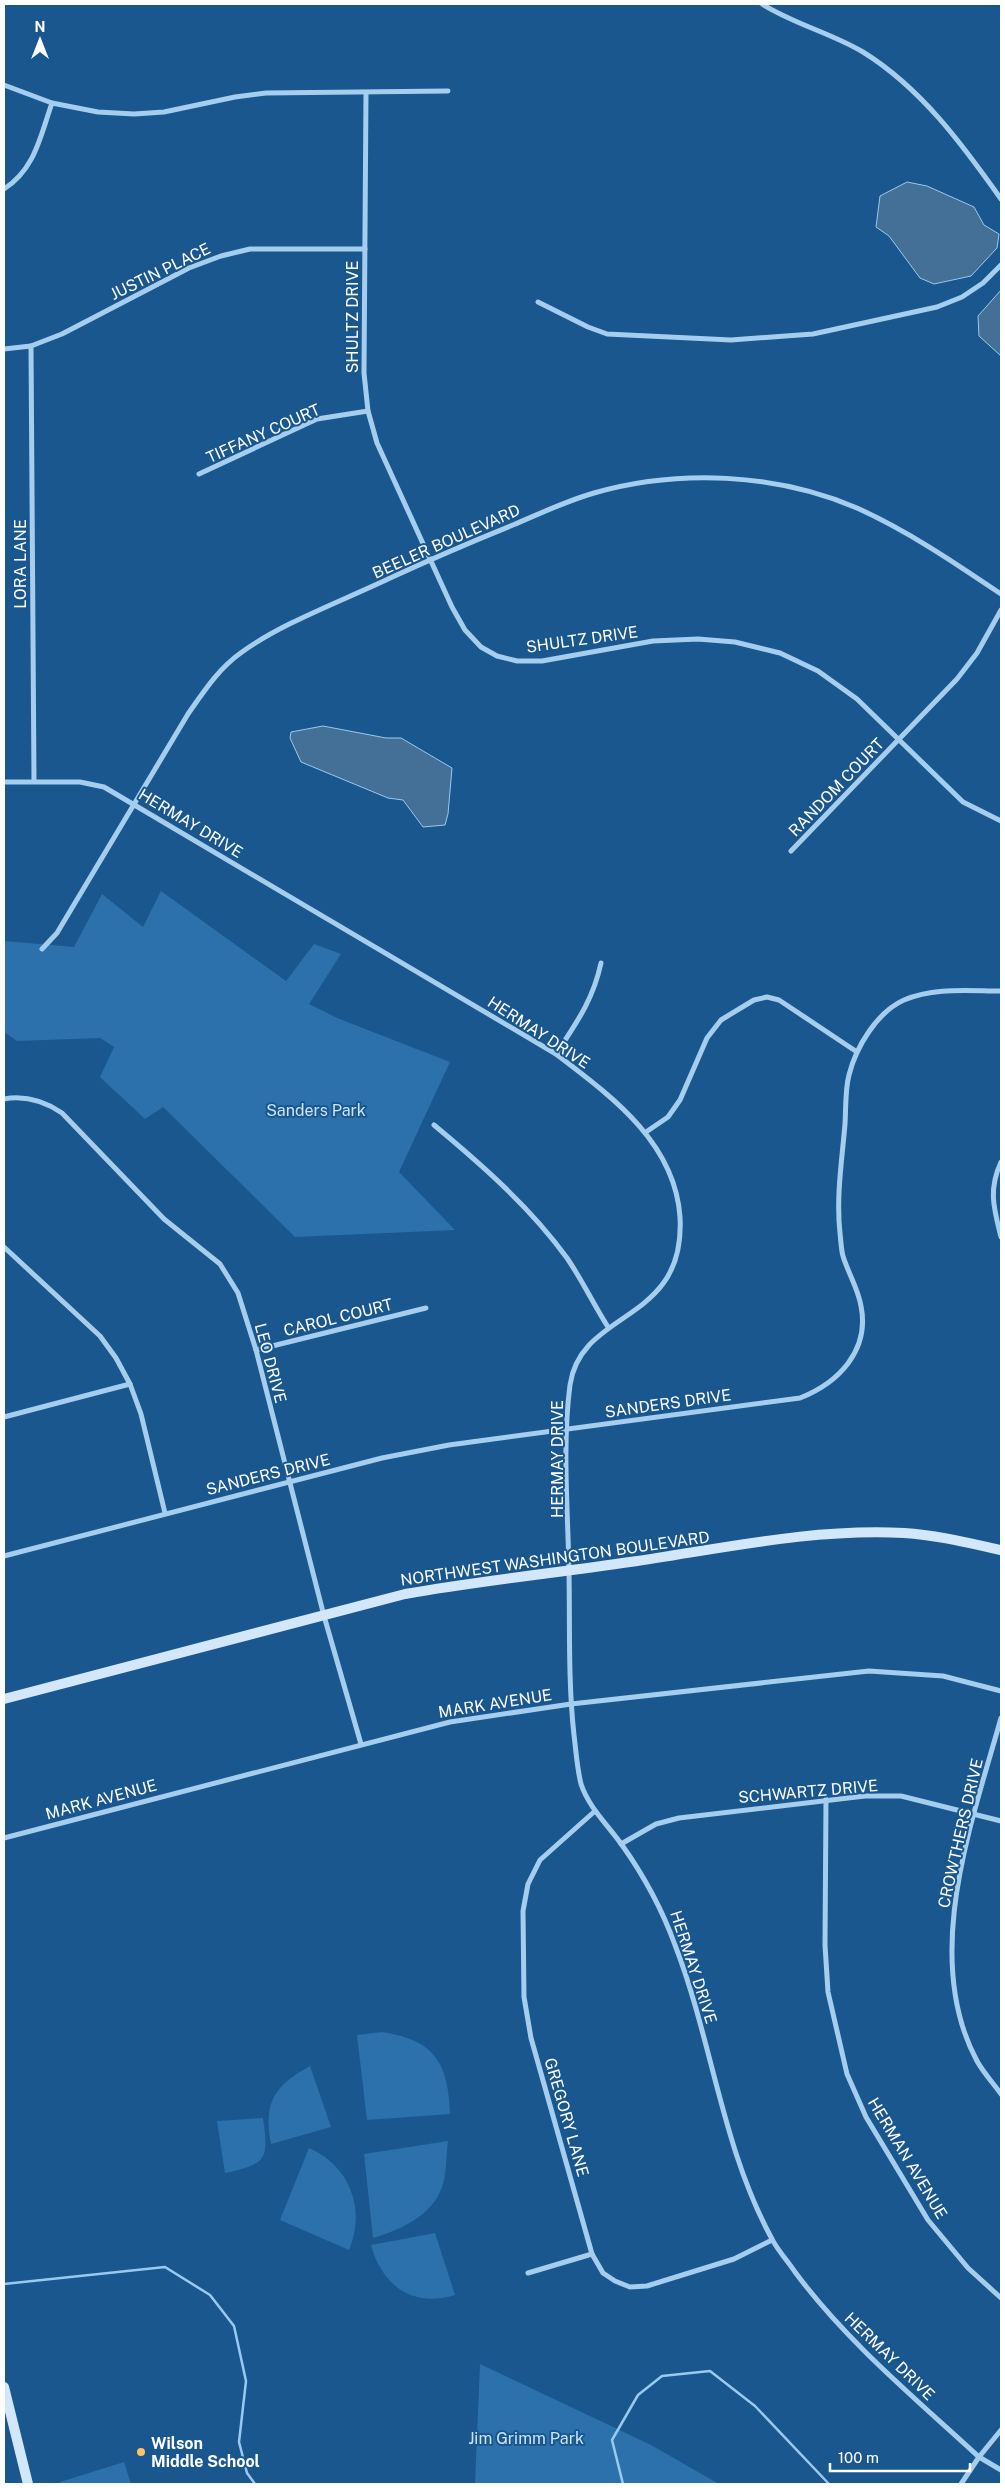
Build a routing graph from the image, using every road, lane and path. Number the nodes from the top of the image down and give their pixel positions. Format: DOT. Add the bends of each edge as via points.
graph roads {
  1 [pos="762,4"];
  2 [pos="4,85"];
  3 [pos="448,91"];
  4 [pos="366,93"];
  5 [pos="52,103"];
  6 [pos="4,189"];
  7 [pos="1001,199"];
  8 [pos="365,249"];
  9 [pos="1001,265"];
  10 [pos="538,302"];
  11 [pos="31,346"];
  12 [pos="4,349"];
  13 [pos="368,411"];
  14 [pos="199,474"];
  15 [pos="430,560"];
  16 [pos="1001,594"];
  17 [pos="1001,610"];
  18 [pos="899,741"];
  19 [pos="34,781"];
  20 [pos="4,782"];
  21 [pos="133,803"];
  22 [pos="1001,821"];
  23 [pos="791,851"];
  24 [pos="42,949"];
  25 [pos="601,962"];
  26 [pos="1001,991"];
  27 [pos="857,1052"];
  28 [pos="556,1054"];
  29 [pos="4,1099"];
  30 [pos="434,1125"];
  31 [pos="646,1132"];
  32 [pos="1001,1162"];
  33 [pos="1001,1237"];
  34 [pos="4,1247"];
  35 [pos="426,1308"];
  36 [pos="608,1328"];
  37 [pos="256,1350"];
  38 [pos="130,1384"];
  39 [pos="4,1417"];
  40 [pos="567,1430"];
  41 [pos="289,1480"];
  42 [pos="165,1513"];
  43 [pos="1001,1550"];
  44 [pos="4,1556"];
  45 [pos="569,1571"];
  46 [pos="324,1616"];
  47 [pos="1001,1691"];
  48 [pos="4,1699"];
  49 [pos="571,1704"];
  50 [pos="1001,1718"];
  51 [pos="361,1744"];
  52 [pos="826,1799"];
  53 [pos="595,1811"];
  54 [pos="974,1814"];
  55 [pos="1001,1821"];
  56 [pos="4,1838"];
  57 [pos="621,1844"];
  58 [pos="1001,2094"];
  59 [pos="772,2240"];
  60 [pos="592,2254"];
  61 [pos="528,2273"];
  62 [pos="1001,2298"];
  63 [pos="4,2387"];
  64 [pos="1001,2430"];
  65 [pos="979,2457"];
  66 [pos="1001,2470"];
  67 [pos="28,2484"];
  68 [pos="960,2484"];
  1 -- 7 [label="street" via="862,52 913,90"];
  2 -- 5 [label="street"];
  3 -- 4 [label="street"];
  4 -- 5 [label="street" via="266,93 164,112 134,114 98,112"];
  4 -- 8 [label="street, SHULTZ DRIVE"];
  5 -- 6 [label="street" via="33,158 19,178"];
  8 -- 11 [label="street, JUSTIN PLACE" via="250,249 221,256 189,268 62,334"];
  8 -- 13 [label="street, SHULTZ DRIVE" via="364,373"];
  9 -- 10 [label="street" via="962,297 937,308 813,334 777,338 731,340 607,334"];
  11 -- 12 [label="street, JUSTIN PLACE"];
  11 -- 19 [label="street, LORA LANE"];
  13 -- 14 [label="street, TIFFANY COURT" via="317,419"];
  13 -- 15 [label="street, SHULTZ DRIVE" via="377,443"];
  15 -- 16 [label="street, BEELER BOULEVARD" via="594,493 649,482 713,477 778,484 857,508 929,546"];
  15 -- 18 [label="street, SHULTZ DRIVE" via="465,630 481,647 497,656 518,661 542,661 653,641 698,639 735,642 780,653 818,671 857,699"];
  15 -- 21 [label="street, BEELER BOULEVARD" via="278,631 241,652 211,680"];
  17 -- 18 [label="street, RANDOM COURT" via="977,653 957,679"];
  18 -- 22 [label="street, SHULTZ DRIVE" via="964,802"];
  18 -- 23 [label="street, RANDOM COURT"];
  19 -- 20 [label="street, HERMAY DRIVE"];
  19 -- 21 [label="street, HERMAY DRIVE" via="80,782 104,787"];
  21 -- 24 [label="street, BEELER BOULEVARD" via="57,933"];
  21 -- 28 [label="street, HERMAY DRIVE"];
  25 -- 28 [label="street" via="592,995"];
  26 -- 27 [label="street, SANDERS DRIVE" via="942,991 902,1001 885,1014"];
  27 -- 31 [label="street" via="779,1000 767,997 754,1000 721,1020 707,1038 680,1100 668,1118"];
  27 -- 40 [label="street, SANDERS DRIVE" via="849,1076 839,1199 843,1255 861,1306 858,1346 848,1364 818,1391 800,1398"];
  28 -- 31 [label="street, HERMAY DRIVE" via="605,1093"];
  29 -- 37 [label="street, LEO DRIVE" via="31,1099 48,1104 62,1114 164,1218 220,1264 238,1293"];
  30 -- 36 [label="street" via="500,1182 533,1218 567,1258"];
  31 -- 36 [label="street, HERMAY DRIVE" via="668,1170 678,1198 680,1240 669,1278 634,1313"];
  32 -- 33 [label="street" via="994,1177 992,1197"];
  34 -- 38 [label="street" via="100,1336"];
  35 -- 37 [label="street, CAROL COURT"];
  36 -- 40 [label="street, HERMAY DRIVE" via="576,1365 570,1382"];
  37 -- 41 [label="street, LEO DRIVE"];
  38 -- 39 [label="street"];
  38 -- 42 [label="street" via="141,1414"];
  40 -- 41 [label="street, SANDERS DRIVE" via="449,1445"];
  40 -- 45 [label="street, HERMAY DRIVE"];
  41 -- 42 [label="street, SANDERS DRIVE"];
  41 -- 46 [label="street, LEO DRIVE"];
  42 -- 44 [label="street, SANDERS DRIVE"];
  43 -- 45 [label="main road, NORTHWEST WASHINGTON BOULEVARD" via="947,1538 857,1532"];
  45 -- 46 [label="main road, NORTHWEST WASHINGTON BOULEVARD" via="405,1594"];
  45 -- 49 [label="street, HERMAY DRIVE"];
  46 -- 48 [label="main road, NORTHWEST WASHINGTON BOULEVARD"];
  46 -- 51 [label="street, LEO DRIVE"];
  47 -- 49 [label="street, MARK AVENUE" via="943,1676 869,1671"];
  49 -- 51 [label="street, MARK AVENUE" via="450,1722"];
  49 -- 53 [label="street, HERMAY DRIVE" via="582,1786"];
  50 -- 54 [label="street, CROWTHERS DRIVE"];
  51 -- 56 [label="street, MARK AVENUE"];
  52 -- 54 [label="street, SCHWARTZ DRIVE" via="900,1796"];
  52 -- 57 [label="street, SCHWARTZ DRIVE" via="679,1818 656,1824"];
  52 -- 62 [label="street, HERMAN AVENUE" via="825,1945 828,1992 847,2074 866,2117 928,2220 968,2268"];
  53 -- 57 [label="street, HERMAY DRIVE"];
  53 -- 60 [label="street, GREGORY LANE" via="540,1860 528,1884 523,1911 524,1996 532,2038"];
  54 -- 55 [label="street, SCHWARTZ DRIVE"];
  54 -- 58 [label="street, CROWTHERS DRIVE" via="957,1889 952,1929 953,1977 961,2020 977,2061"];
  57 -- 59 [label="street, HERMAY DRIVE" via="661,1908 671,1933 734,2142"];
  59 -- 60 [label="street, GREGORY LANE" via="734,2260 647,2286 630,2287 615,2281 603,2273"];
  59 -- 65 [label="street, HERMAY DRIVE" via="855,2344"];
  60 -- 61 [label="street"];
  63 -- 67 [label="main road"];
  64 -- 65 [label="street"];
  65 -- 66 [label="street, HERMAY DRIVE"];
  65 -- 68 [label="street"];
}
